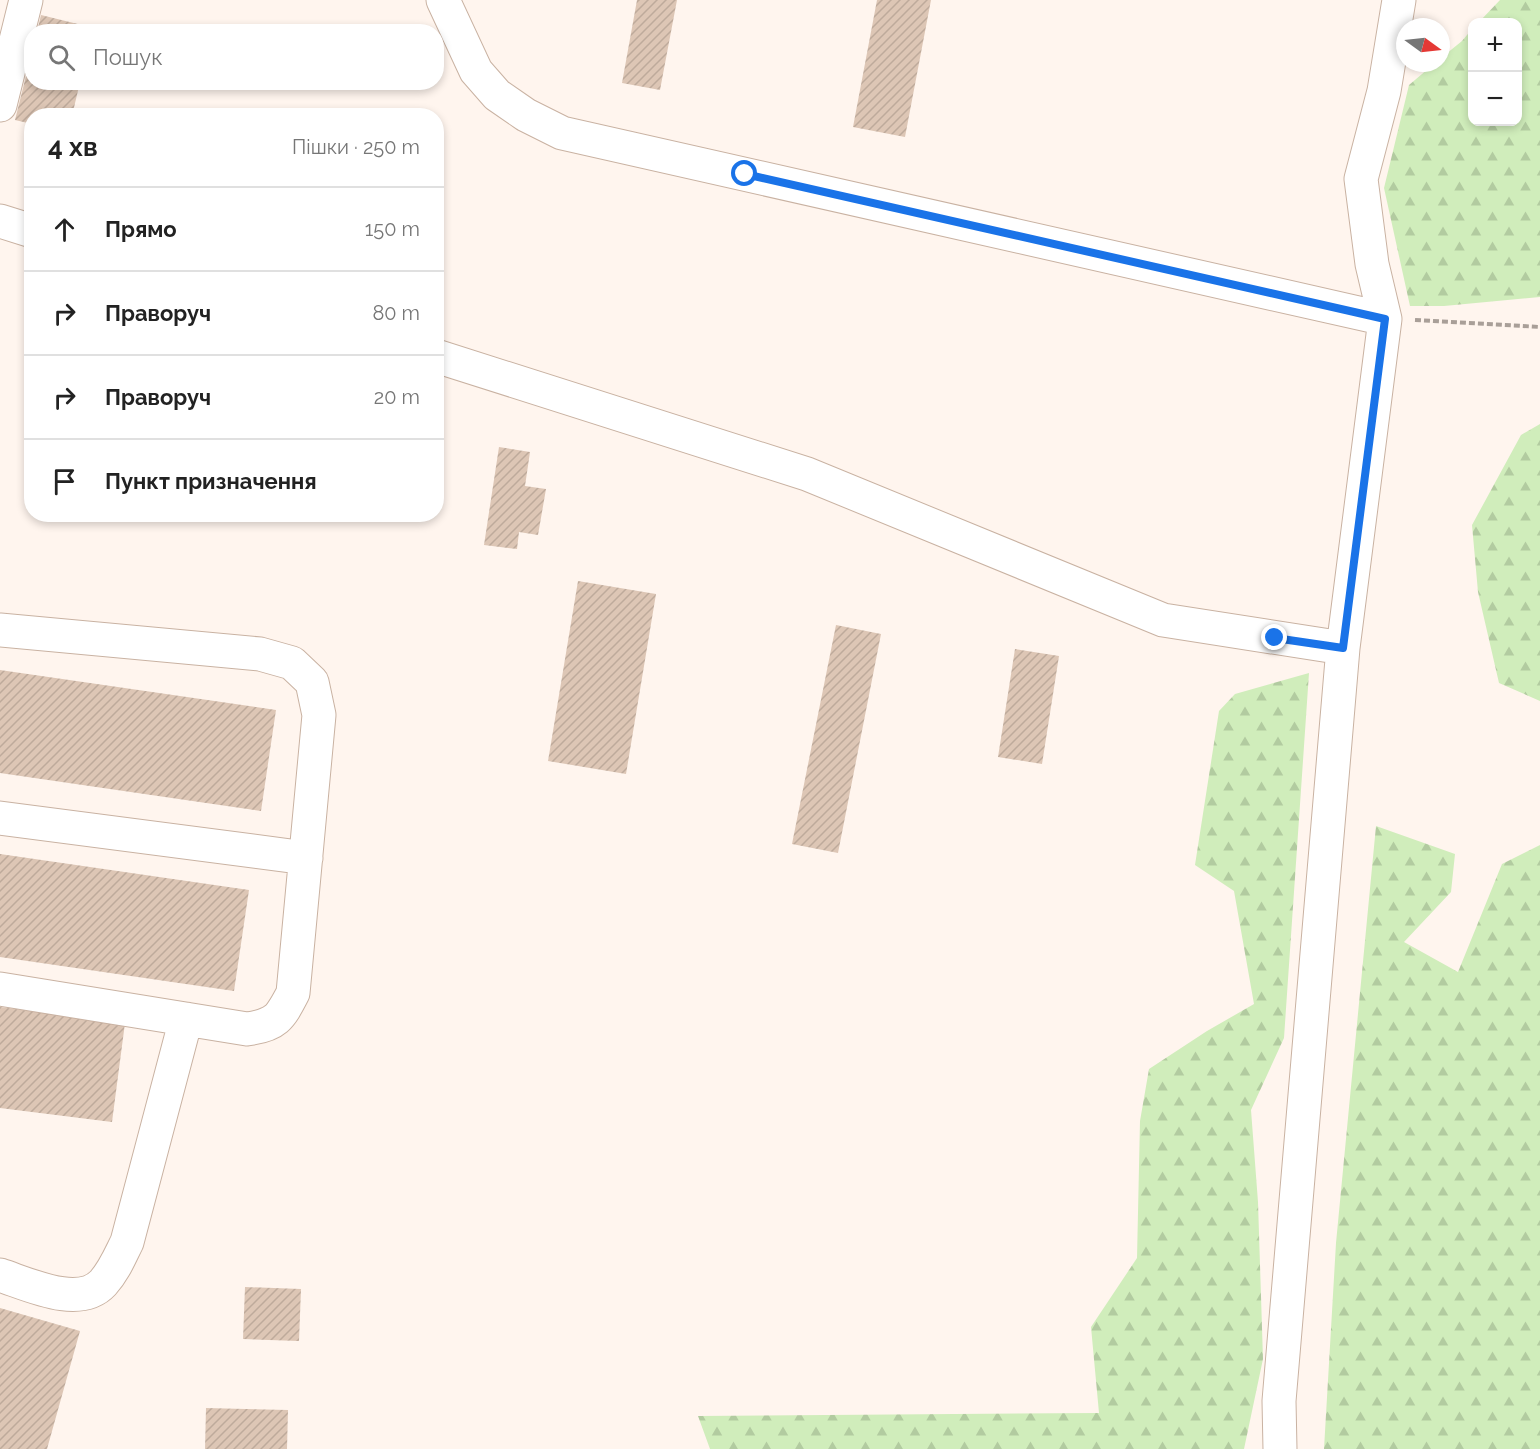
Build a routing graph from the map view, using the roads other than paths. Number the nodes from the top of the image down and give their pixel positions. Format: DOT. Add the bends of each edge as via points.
graph roads {
  1 [pos="26,0"];
  2 [pos="443,0"];
  3 [pos="1399,0"];
  4 [pos="0,105"];
  5 [pos="0,221"];
  6 [pos="24,228"];
  7 [pos="1385,319"];
  8 [pos="444,359"];
  9 [pos="0,630"];
  10 [pos="1343,648"];
  11 [pos="0,818"];
  12 [pos="306,858"];
  13 [pos="0,989"];
  14 [pos="186,1019"];
  15 [pos="0,1275"];
  16 [pos="1280,1449"];
  1 -- 4 [label="lane"];
  2 -- 7 [label="lane" via="476,71 507,102 562,133"];
  3 -- 7 [label="lane" via="1384,91 1361,179 1372,264"];
  5 -- 6 [label="lane"];
  7 -- 10 [label="lane"];
  8 -- 10 [label="lane" via="807,474 1162,620"];
  9 -- 12 [label="lane" via="260,654 292,663 312,682 319,715"];
  10 -- 16 [label="lane" via="1279,1401"];
  11 -- 12 [label="lane"];
  12 -- 14 [label="lane" via="293,993 282,1014 265,1027 247,1029"];
  13 -- 14 [label="lane"];
  14 -- 15 [label="lane" via="127,1242 116,1266 101,1285 83,1294 60,1294"];
}
